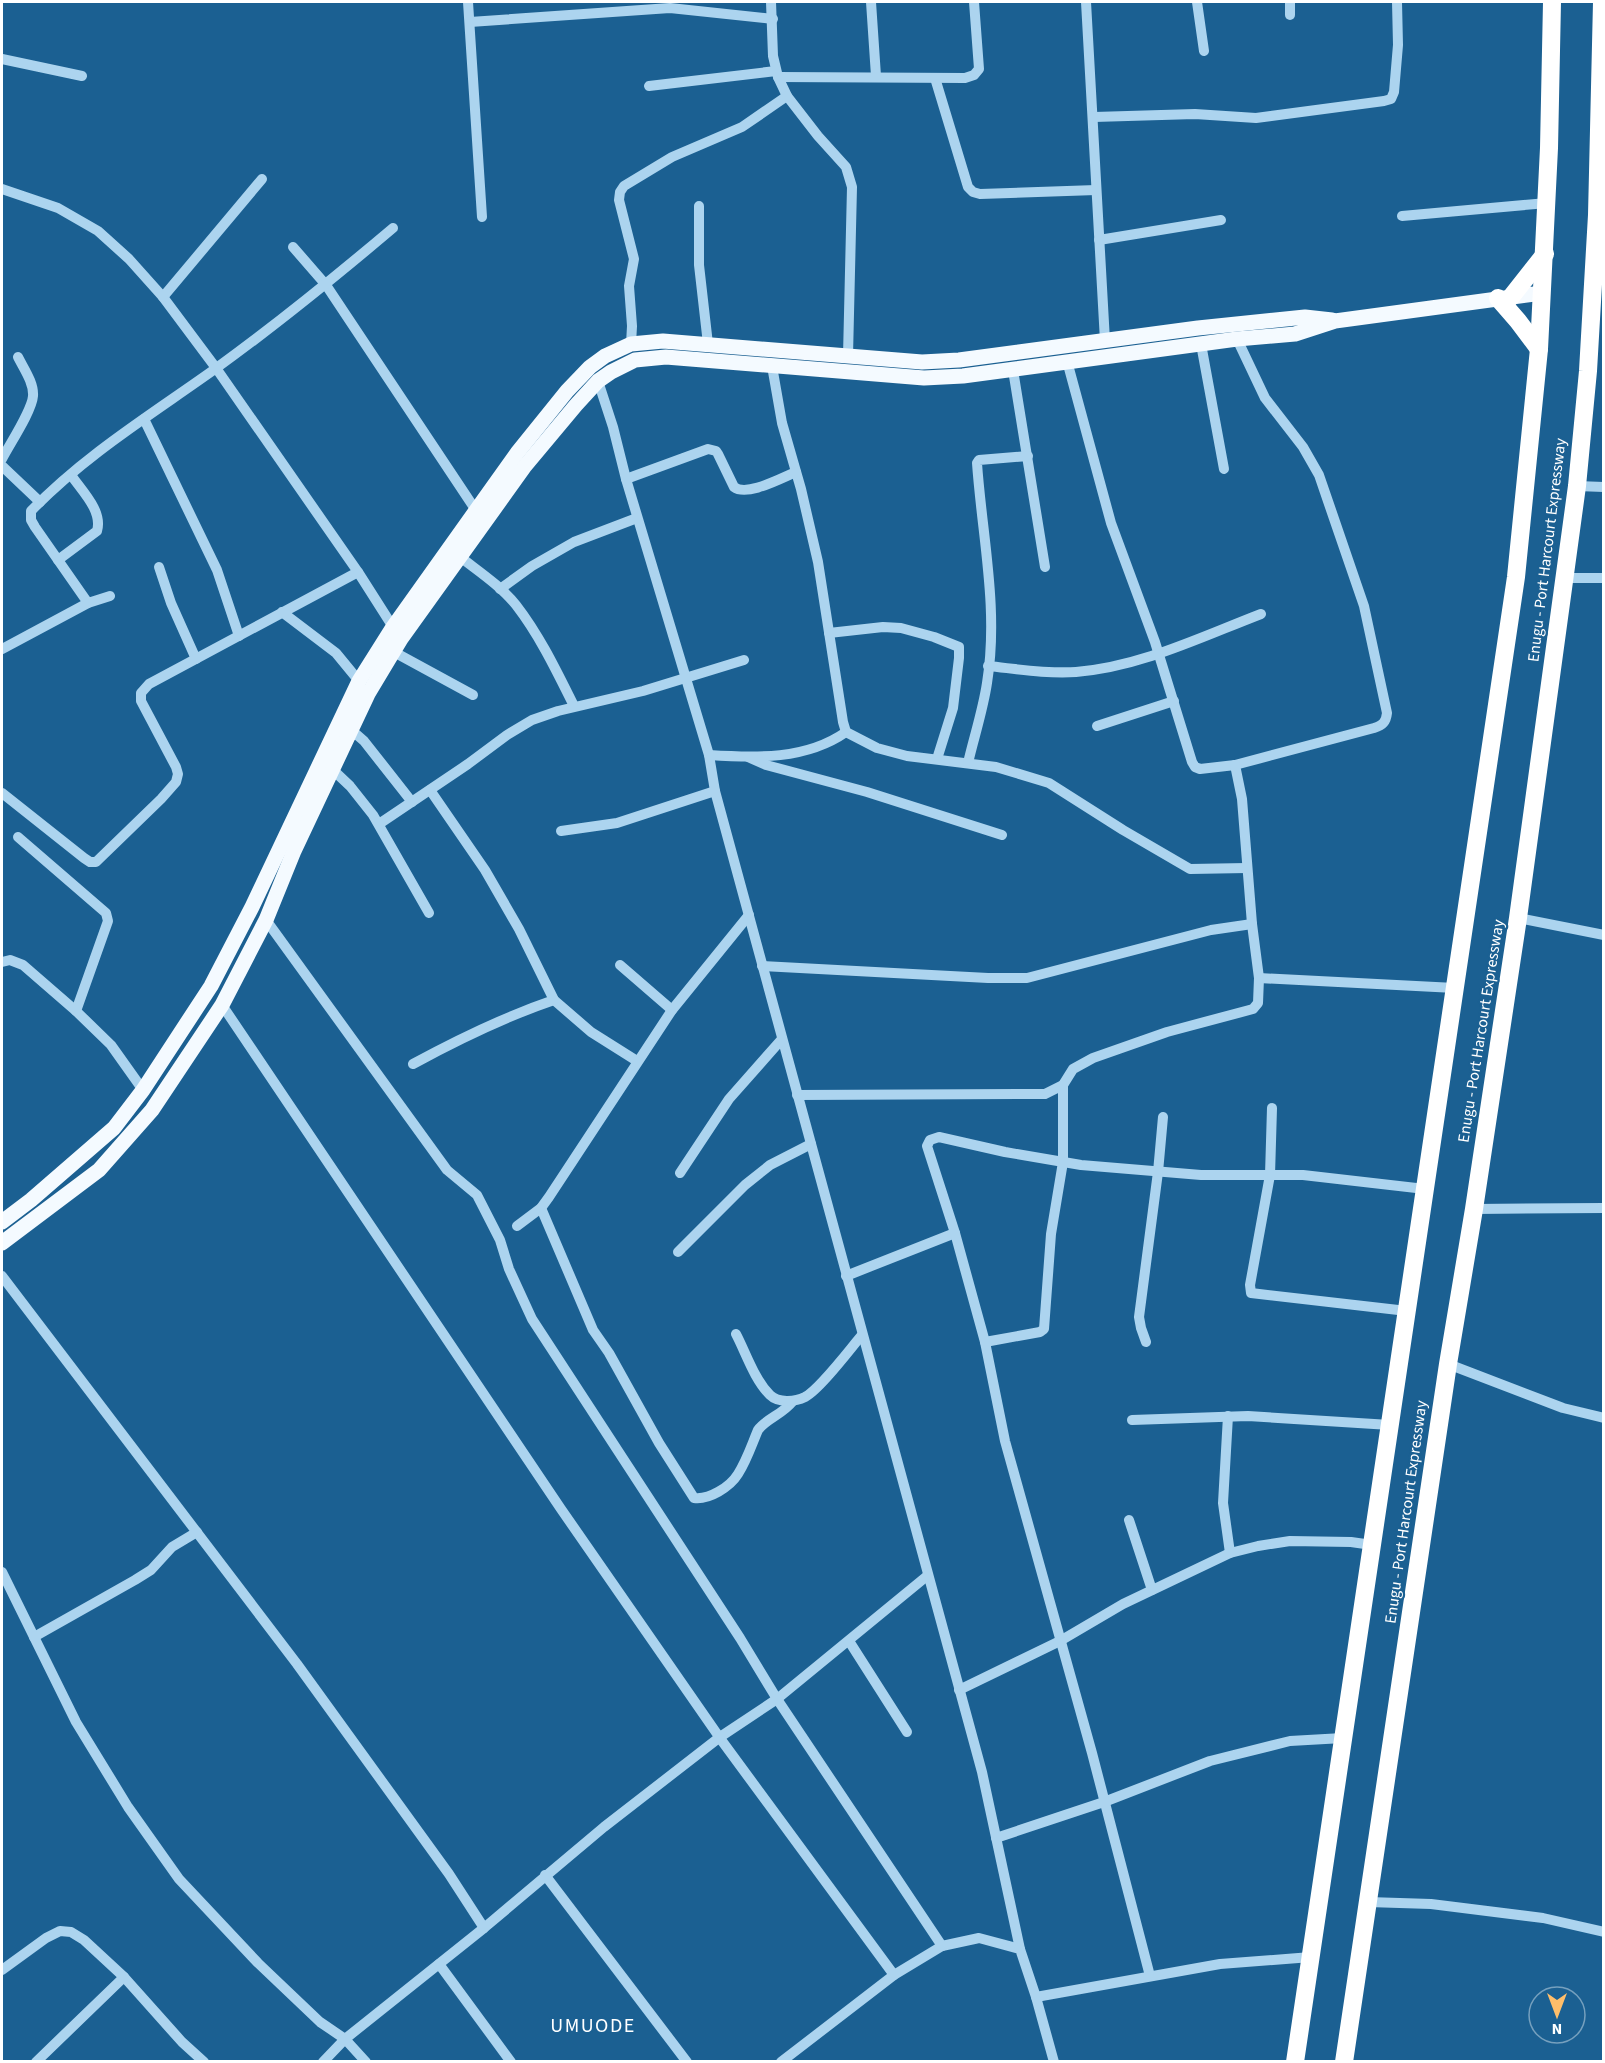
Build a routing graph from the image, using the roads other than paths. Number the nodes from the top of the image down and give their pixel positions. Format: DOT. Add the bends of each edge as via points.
graph roads {
  1 [pos="468,2"];
  2 [pos="771,2"];
  3 [pos="871,2"];
  4 [pos="974,2"];
  5 [pos="1086,2"];
  6 [pos="1197,2"];
  7 [pos="1290,2"];
  8 [pos="1397,2"];
  9 [pos="1552,2"];
  10 [pos="1602,2"];
  11 [pos="670,5"];
  12 [pos="1290,15"];
  13 [pos="773,19"];
  14 [pos="470,22"];
  15 [pos="1204,51"];
  16 [pos="2,59"];
  17 [pos="777,74"];
  18 [pos="82,76"];
  19 [pos="876,76"];
  20 [pos="935,78"];
  21 [pos="1602,78"];
  22 [pos="649,86"];
  23 [pos="787,96"];
  24 [pos="1094,117"];
  25 [pos="262,179"];
  26 [pos="2,189"];
  27 [pos="1096,190"];
  28 [pos="1546,203"];
  29 [pos="699,207"];
  30 [pos="1402,216"];
  31 [pos="482,218"];
  32 [pos="1221,220"];
  33 [pos="393,228"];
  34 [pos="1099,240"];
  35 [pos="292,247"];
  36 [pos="1545,254"];
  37 [pos="326,285"];
  38 [pos="1598,289"];
  39 [pos="1542,293"];
  40 [pos="163,297"];
  41 [pos="1505,298"];
  42 [pos="1335,321"];
  43 [pos="1237,339"];
  44 [pos="1105,341"];
  45 [pos="631,344"];
  46 [pos="708,344"];
  47 [pos="1201,344"];
  48 [pos="1539,349"];
  49 [pos="848,356"];
  50 [pos="18,357"];
  51 [pos="1067,361"];
  52 [pos="772,366"];
  53 [pos="216,368"];
  54 [pos="1013,370"];
  55 [pos="598,381"];
  56 [pos="144,419"];
  57 [pos="1028,456"];
  58 [pos="2,459"];
  59 [pos="2,466"];
  60 [pos="1224,469"];
  61 [pos="796,472"];
  62 [pos="71,475"];
  63 [pos="626,479"];
  64 [pos="1577,486"];
  65 [pos="1604,487"];
  66 [pos="40,502"];
  67 [pos="475,509"];
  68 [pos="637,518"];
  69 [pos="459,556"];
  70 [pos="58,560"];
  71 [pos="159,567"];
  72 [pos="1045,567"];
  73 [pos="358,572"];
  74 [pos="1564,578"];
  75 [pos="1604,578"];
  76 [pos="500,589"];
  77 [pos="110,596"];
  78 [pos="88,603"];
  79 [pos="282,612"];
  80 [pos="1261,614"];
  81 [pos="393,627"];
  82 [pos="830,633"];
  83 [pos="239,636"];
  84 [pos="2,649"];
  85 [pos="394,652"];
  86 [pos="1159,653"];
  87 [pos="196,659"];
  88 [pos="744,660"];
  89 [pos="988,666"];
  90 [pos="684,677"];
  91 [pos="359,681"];
  92 [pos="473,695"];
  93 [pos="1174,702"];
  94 [pos="574,706"];
  95 [pos="1097,726"];
  96 [pos="846,732"];
  97 [pos="347,738"];
  98 [pos="709,755"];
  99 [pos="748,757"];
  100 [pos="936,759"];
  101 [pos="968,763"];
  102 [pos="1235,765"];
  103 [pos="333,769"];
  104 [pos="430,790"];
  105 [pos="715,791"];
  106 [pos="2,793"];
  107 [pos="412,802"];
  108 [pos="379,824"];
  109 [pos="561,831"];
  110 [pos="1002,835"];
  111 [pos="18,837"];
  112 [pos="1247,868"];
  113 [pos="429,913"];
  114 [pos="749,915"];
  115 [pos="1518,918"];
  116 [pos="266,920"];
  117 [pos="1252,924"];
  118 [pos="1604,935"];
  119 [pos="2,962"];
  120 [pos="620,965"];
  121 [pos="762,966"];
  122 [pos="1259,978"];
  123 [pos="1455,988"];
  124 [pos="554,1000"];
  125 [pos="222,1005"];
  126 [pos="672,1010"];
  127 [pos="76,1011"];
  128 [pos="782,1039"];
  129 [pos="637,1061"];
  130 [pos="412,1064"];
  131 [pos="1063,1085"];
  132 [pos="144,1090"];
  133 [pos="797,1095"];
  134 [pos="1272,1108"];
  135 [pos="1163,1118"];
  136 [pos="811,1144"];
  137 [pos="1063,1162"];
  138 [pos="1158,1172"];
  139 [pos="680,1173"];
  140 [pos="1270,1175"];
  141 [pos="1425,1189"];
  142 [pos="540,1208"];
  143 [pos="1604,1208"];
  144 [pos="1474,1209"];
  145 [pos="2,1221"];
  146 [pos="517,1226"];
  147 [pos="955,1233"];
  148 [pos="2,1243"];
  149 [pos="678,1252"];
  150 [pos="2,1276"];
  151 [pos="846,1276"];
  152 [pos="1407,1311"];
  153 [pos="736,1334"];
  154 [pos="862,1335"];
  155 [pos="985,1342"];
  156 [pos="1146,1342"];
  157 [pos="1448,1364"];
  158 [pos="793,1401"];
  159 [pos="1228,1416"];
  160 [pos="1604,1418"];
  161 [pos="1132,1420"];
  162 [pos="1390,1425"];
  163 [pos="1129,1520"];
  164 [pos="197,1532"];
  165 [pos="1372,1545"];
  166 [pos="1230,1553"];
  167 [pos="2,1572"];
  168 [pos="927,1576"];
  169 [pos="1152,1590"];
  170 [pos="34,1637"];
  171 [pos="849,1641"];
  172 [pos="1060,1641"];
  173 [pos="959,1690"];
  174 [pos="777,1699"];
  175 [pos="907,1732"];
  176 [pos="720,1737"];
  177 [pos="1343,1737"];
  178 [pos="1104,1802"];
  179 [pos="996,1838"];
  180 [pos="545,1875"];
  181 [pos="1368,1902"];
  182 [pos="484,1928"];
  183 [pos="1604,1932"];
  184 [pos="942,1946"];
  185 [pos="1020,1949"];
  186 [pos="1311,1957"];
  187 [pos="439,1964"];
  188 [pos="2,1970"];
  189 [pos="894,1976"];
  190 [pos="1150,1976"];
  191 [pos="124,1977"];
  192 [pos="1036,1998"];
  193 [pos="345,2038"];
  194 [pos="36,2061"];
  195 [pos="204,2061"];
  196 [pos="323,2061"];
  197 [pos="366,2061"];
  198 [pos="512,2061"];
  199 [pos="687,2061"];
  200 [pos="781,2061"];
  201 [pos="1054,2061"];
  202 [pos="1295,2061"];
  203 [pos="1344,2061"];
  1 -- 14 [label="street"];
  2 -- 13 [label="street"];
  3 -- 19 [label="street"];
  4 -- 20 [label="street" via="979,69 965,78"];
  5 -- 24 [label="street"];
  6 -- 15 [label="street"];
  7 -- 12 [label="street"];
  8 -- 24 [label="street" via="1398,45 1391,99 1256,118 1195,114"];
  9 -- 28 [label="highway, Enugu - Port Harcourt Expressway"];
  10 -- 21 [label="highway, Enugu - Port Harcourt Expressway"];
  11 -- 13 [label="street"];
  11 -- 14 [label="street"];
  13 -- 17 [label="street"];
  14 -- 31 [label="street"];
  16 -- 18 [label="street"];
  17 -- 19 [label="street"];
  17 -- 22 [label="street"];
  17 -- 23 [label="street"];
  19 -- 20 [label="street"];
  20 -- 27 [label="street" via="968,187 973,192"];
  21 -- 38 [label="highway, Enugu - Port Harcourt Expressway"];
  23 -- 45 [label="street" via="742,127 672,157 620,192 634,259 629,286"];
  23 -- 49 [label="street" via="846,167 852,188"];
  24 -- 27 [label="street"];
  25 -- 40 [label="street"];
  26 -- 40 [label="street" via="58,207 98,231"];
  27 -- 34 [label="street"];
  28 -- 30 [label="street"];
  28 -- 36 [label="highway, Enugu - Port Harcourt Expressway"];
  29 -- 46 [label="street" via="699,265"];
  32 -- 34 [label="street"];
  33 -- 37 [label="street"];
  34 -- 44 [label="street"];
  35 -- 37 [label="street"];
  36 -- 39 [label="highway, Enugu - Port Harcourt Expressway"];
  36 -- 41 [label="highway"];
  37 -- 53 [label="street"];
  37 -- 67 [label="street"];
  38 -- 64 [label="highway, Enugu - Port Harcourt Expressway"];
  39 -- 41 [label="main road"];
  39 -- 48 [label="highway, Enugu - Port Harcourt Expressway"];
  40 -- 53 [label="street"];
  41 -- 42 [label="main road"];
  41 -- 48 [label="highway"];
  42 -- 43 [label="main road" via="1295,334"];
  42 -- 44 [label="main road" via="1305,317"];
  43 -- 47 [label="main road"];
  43 -- 102 [label="street" via="1265,398 1319,475 1364,606 1387,713 1382,725 1374,728"];
  44 -- 49 [label="main road" via="959,360 922,362"];
  45 -- 46 [label="main road"];
  45 -- 67 [label="main road" via="590,367 567,391"];
  46 -- 49 [label="main road"];
  47 -- 51 [label="main road"];
  47 -- 60 [label="street"];
  48 -- 123 [label="highway, Enugu - Port Harcourt Expressway" via="1516,577"];
  50 -- 58 [label="street" via="33,396"];
  51 -- 54 [label="main road"];
  51 -- 86 [label="street" via="1111,523"];
  52 -- 54 [label="main road" via="924,378"];
  52 -- 55 [label="main road" via="656,358 635,360"];
  52 -- 61 [label="street"];
  53 -- 56 [label="street"];
  53 -- 73 [label="street"];
  54 -- 57 [label="street"];
  55 -- 63 [label="street"];
  55 -- 69 [label="main road" via="525,466"];
  56 -- 62 [label="street"];
  56 -- 83 [label="street" via="217,570"];
  57 -- 72 [label="street"];
  57 -- 89 [label="street" via="977,463 990,586"];
  59 -- 66 [label="street"];
  61 -- 63 [label="street" via="752,490 738,490 716,451 708,449"];
  61 -- 82 [label="street"];
  62 -- 66 [label="street"];
  62 -- 70 [label="street" via="98,515 99,524 97,531"];
  63 -- 68 [label="street"];
  64 -- 65 [label="street"];
  64 -- 74 [label="highway, Enugu - Port Harcourt Expressway"];
  66 -- 70 [label="street" via="31,511 31,520"];
  67 -- 81 [label="main road"];
  68 -- 76 [label="street" via="574,542"];
  68 -- 90 [label="street"];
  69 -- 76 [label="street"];
  69 -- 85 [label="main road"];
  70 -- 78 [label="street"];
  71 -- 87 [label="street"];
  73 -- 79 [label="street"];
  73 -- 81 [label="street"];
  74 -- 75 [label="street"];
  74 -- 115 [label="highway, Enugu - Port Harcourt Expressway"];
  76 -- 94 [label="street" via="516,605 549,655"];
  77 -- 78 [label="street"];
  78 -- 84 [label="street"];
  79 -- 83 [label="street"];
  79 -- 91 [label="street" via="336,652"];
  80 -- 86 [label="street"];
  81 -- 91 [label="main road"];
  82 -- 96 [label="street"];
  82 -- 100 [label="street" via="901,628 959,647 953,708"];
  83 -- 87 [label="street"];
  85 -- 92 [label="street"];
  85 -- 97 [label="main road"];
  86 -- 89 [label="street" via="1102,669 1075,672"];
  86 -- 93 [label="street"];
  87 -- 106 [label="street" via="141,693 141,702 176,767 176,782 96,862 84,858"];
  88 -- 90 [label="street"];
  89 -- 101 [label="street"];
  90 -- 94 [label="street" via="643,691"];
  90 -- 98 [label="street"];
  91 -- 132 [label="main road" via="211,986"];
  93 -- 95 [label="street"];
  93 -- 102 [label="street" via="1196,767"];
  94 -- 104 [label="street" via="532,720"];
  96 -- 99 [label="street" via="823,745 792,754"];
  96 -- 100 [label="street" via="877,748"];
  97 -- 103 [label="main road"];
  97 -- 107 [label="street" via="356,734 364,741"];
  98 -- 99 [label="street"];
  98 -- 105 [label="street"];
  99 -- 110 [label="street"];
  100 -- 101 [label="street"];
  101 -- 112 [label="street" via="1049,783 1183,866 1199,870"];
  102 -- 112 [label="street" via="1242,799"];
  103 -- 108 [label="street"];
  103 -- 116 [label="main road"];
  104 -- 107 [label="street"];
  104 -- 124 [label="street" via="485,870"];
  105 -- 109 [label="street" via="617,823"];
  105 -- 114 [label="street"];
  107 -- 108 [label="street"];
  108 -- 113 [label="street"];
  111 -- 127 [label="street" via="106,913 108,921"];
  112 -- 117 [label="street"];
  114 -- 121 [label="street"];
  114 -- 126 [label="street"];
  115 -- 118 [label="street"];
  115 -- 144 [label="highway, Enugu - Port Harcourt Expressway"];
  116 -- 125 [label="main road"];
  116 -- 174 [label="street" via="447,1170 477,1195 532,1319"];
  117 -- 121 [label="street" via="1211,930 1027,978"];
  117 -- 122 [label="street"];
  119 -- 127 [label="street" via="10,960 23,965"];
  120 -- 126 [label="street"];
  121 -- 128 [label="street"];
  122 -- 123 [label="street"];
  122 -- 131 [label="street" via="1258,1003 1253,1009 1167,1032 1094,1058 1073,1069"];
  123 -- 141 [label="highway, Enugu - Port Harcourt Expressway"];
  124 -- 129 [label="street" via="591,1032"];
  124 -- 130 [label="street" via="468,1034"];
  125 -- 148 [label="main road" via="152,1110 99,1170"];
  125 -- 176 [label="street" via="561,1509"];
  126 -- 129 [label="street"];
  127 -- 132 [label="street" via="111,1046"];
  128 -- 133 [label="street"];
  128 -- 139 [label="street" via="729,1099"];
  129 -- 142 [label="street"];
  131 -- 133 [label="street" via="1045,1094"];
  131 -- 137 [label="street"];
  132 -- 145 [label="main road" via="114,1128"];
  133 -- 136 [label="street"];
  134 -- 140 [label="street"];
  135 -- 138 [label="street"];
  136 -- 149 [label="street" via="770,1165 745,1185"];
  136 -- 151 [label="street"];
  137 -- 138 [label="street"];
  137 -- 147 [label="street" via="939,1137 930,1140 928,1154"];
  137 -- 155 [label="street" via="1051,1234 1044,1329"];
  138 -- 140 [label="street"];
  138 -- 156 [label="street" via="1139,1317"];
  140 -- 141 [label="street"];
  140 -- 152 [label="street" via="1251,1293"];
  141 -- 152 [label="highway, Enugu - Port Harcourt Expressway"];
  142 -- 146 [label="street"];
  142 -- 158 [label="street" via="593,1330 694,1498 711,1497 738,1475 758,1430"];
  143 -- 144 [label="street"];
  144 -- 157 [label="highway, Enugu - Port Harcourt Expressway"];
  147 -- 151 [label="street"];
  147 -- 155 [label="street"];
  150 -- 164 [label="street"];
  151 -- 154 [label="street"];
  152 -- 162 [label="highway, Enugu - Port Harcourt Expressway"];
  153 -- 158 [label="street" via="771,1397"];
  154 -- 158 [label="street" via="818,1386 806,1397"];
  154 -- 168 [label="street"];
  155 -- 172 [label="street" via="1005,1441"];
  157 -- 160 [label="street" via="1563,1408"];
  157 -- 181 [label="highway, Enugu - Port Harcourt Expressway"];
  159 -- 161 [label="street"];
  159 -- 162 [label="street"];
  159 -- 166 [label="street" via="1223,1503"];
  162 -- 165 [label="highway, Enugu - Port Harcourt Expressway"];
  163 -- 169 [label="street"];
  164 -- 170 [label="street" via="172,1547 135,1581"];
  164 -- 182 [label="street" via="297,1664"];
  165 -- 166 [label="street" via="1290,1541"];
  165 -- 177 [label="highway, Enugu - Port Harcourt Expressway"];
  166 -- 169 [label="street"];
  167 -- 170 [label="street"];
  168 -- 171 [label="street"];
  168 -- 173 [label="street"];
  169 -- 172 [label="street"];
  170 -- 193 [label="street" via="76,1722 128,1807 179,1879 258,1963 320,2022"];
  171 -- 174 [label="street"];
  171 -- 175 [label="street"];
  172 -- 173 [label="street"];
  172 -- 178 [label="street"];
  173 -- 179 [label="street"];
  174 -- 176 [label="street"];
  174 -- 184 [label="street"];
  176 -- 180 [label="street"];
  176 -- 189 [label="street"];
  177 -- 178 [label="street" via="1290,1741 1210,1761"];
  177 -- 186 [label="highway, Enugu - Port Harcourt Expressway"];
  178 -- 179 [label="street"];
  178 -- 190 [label="street"];
  179 -- 185 [label="street"];
  180 -- 182 [label="street"];
  180 -- 199 [label="street"];
  181 -- 183 [label="street" via="1443,1905 1543,1918"];
  181 -- 203 [label="highway, Enugu - Port Harcourt Expressway"];
  182 -- 187 [label="street"];
  184 -- 185 [label="street" via="979,1938"];
  184 -- 189 [label="street"];
  185 -- 192 [label="street"];
  186 -- 190 [label="street" via="1220,1964"];
  186 -- 202 [label="highway, Enugu - Port Harcourt Expressway"];
  187 -- 193 [label="street"];
  187 -- 198 [label="street"];
  188 -- 191 [label="street" via="60,1931 84,1940"];
  189 -- 200 [label="street"];
  190 -- 192 [label="street"];
  191 -- 194 [label="street"];
  191 -- 195 [label="street"];
  192 -- 201 [label="street"];
  193 -- 196 [label="street"];
  193 -- 197 [label="street"];
}
